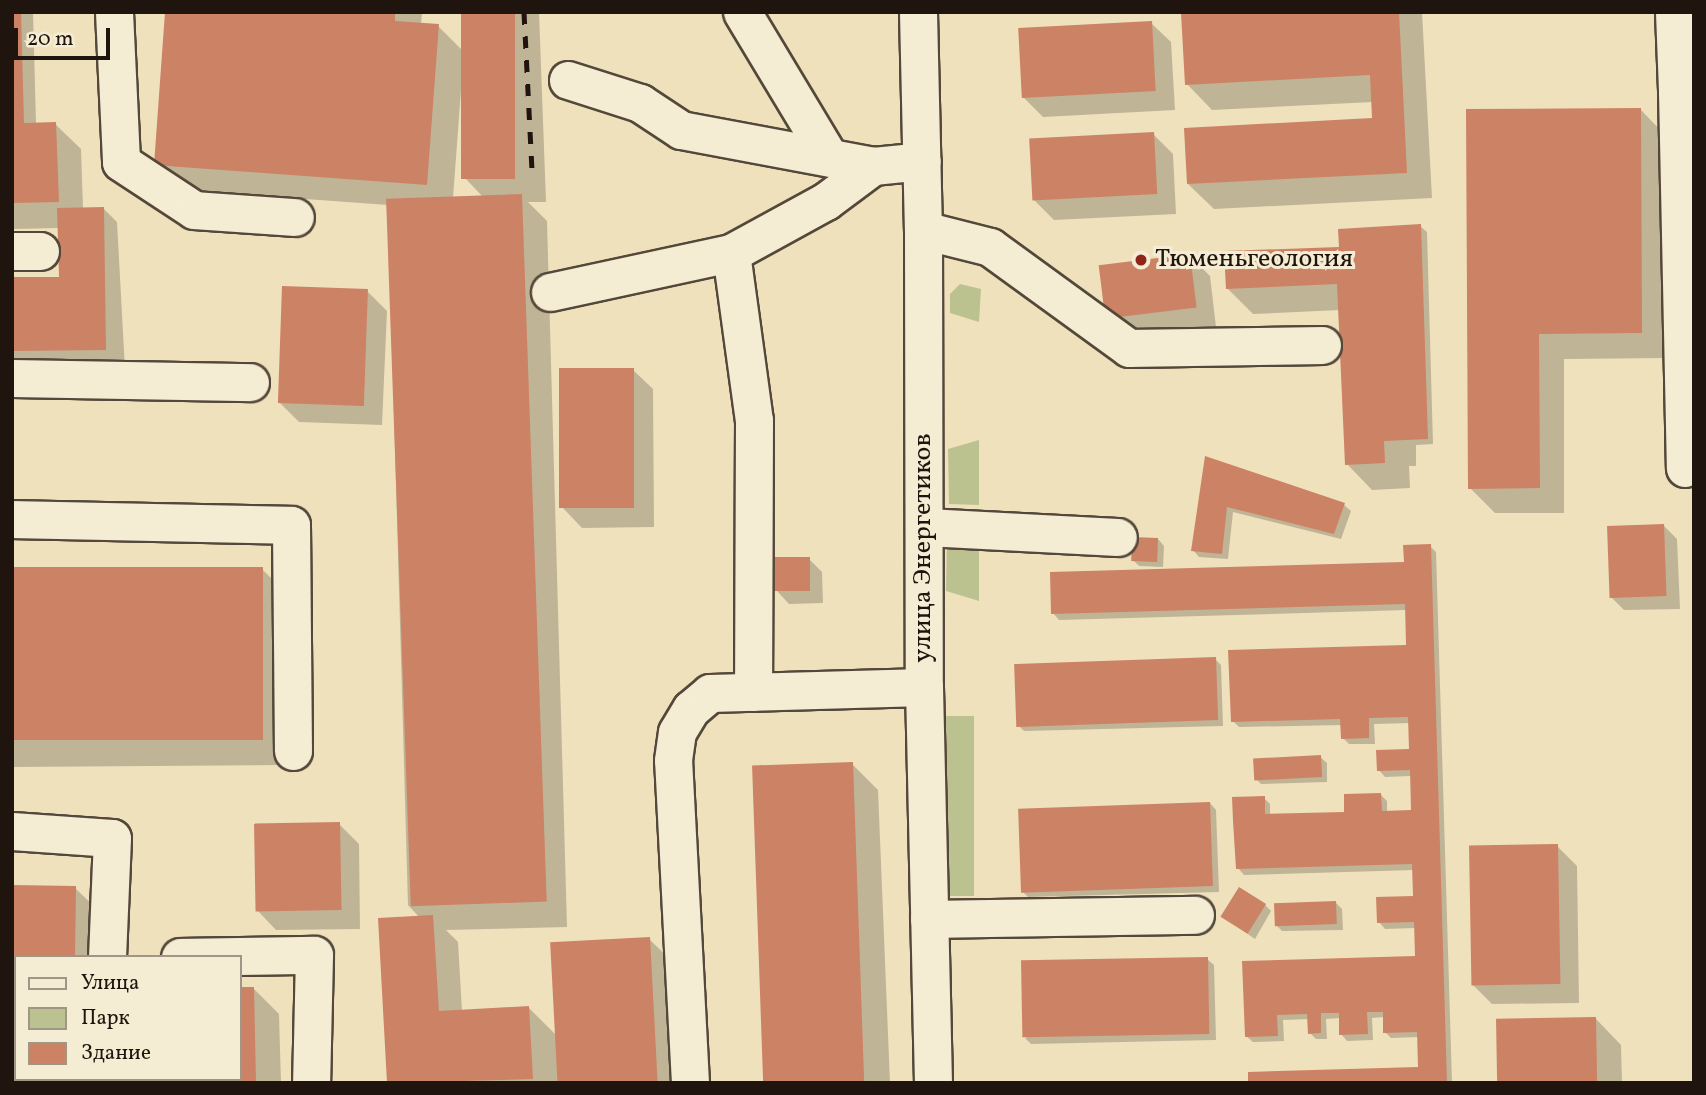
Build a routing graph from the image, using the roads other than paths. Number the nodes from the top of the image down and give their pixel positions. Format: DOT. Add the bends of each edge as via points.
graph roads {
  1 [pos="114,12"];
  2 [pos="742,12"];
  3 [pos="918,12"];
  4 [pos="1674,12"];
  5 [pos="568,80"];
  6 [pos="1685,91"];
  7 [pos="829,157"];
  8 [pos="922,161"];
  9 [pos="873,166"];
  10 [pos="295,217"];
  11 [pos="923,230"];
  12 [pos="731,253"];
  13 [pos="550,292"];
  14 [pos="1322,345"];
  15 [pos="12,378"];
  16 [pos="250,382"];
  17 [pos="1685,468"];
  18 [pos="12,519"];
  19 [pos="925,527"];
  20 [pos="1118,537"];
  21 [pos="924,687"];
  22 [pos="753,692"];
  23 [pos="293,751"];
  24 [pos="12,831"];
  25 [pos="1195,915"];
  26 [pos="929,919"];
  27 [pos="107,955"];
  28 [pos="242,956"];
  29 [pos="311,1083"];
  30 [pos="690,1083"];
  31 [pos="933,1083"];
  1 -- 10 [label="street" via="121,162 194,210"];
  2 -- 7 [label="street"];
  3 -- 8 [label="street, улица Энергетиков"];
  4 -- 6 [label="street"];
  5 -- 7 [label="street" via="630,99 681,130"];
  6 -- 17 [label="street"];
  7 -- 9 [label="street"];
  8 -- 9 [label="street"];
  8 -- 11 [label="street, улица Энергетиков"];
  9 -- 12 [label="street" via="826,201"];
  11 -- 14 [label="street" via="990,247 1129,348"];
  11 -- 19 [label="street, улица Энергетиков"];
  12 -- 13 [label="street"];
  12 -- 22 [label="street" via="754,420"];
  15 -- 16 [label="street"];
  18 -- 23 [label="street" via="291,525"];
  19 -- 20 [label="street"];
  19 -- 21 [label="street, улица Энергетиков"];
  21 -- 22 [label="street"];
  21 -- 26 [label="street, улица Энергетиков"];
  22 -- 30 [label="street" via="710,693 691,709 677,732 673,761"];
  24 -- 27 [label="street" via="112,838"];
  25 -- 26 [label="street"];
  26 -- 31 [label="street, улица Энергетиков"];
  28 -- 29 [label="street" via="314,955"];
}
